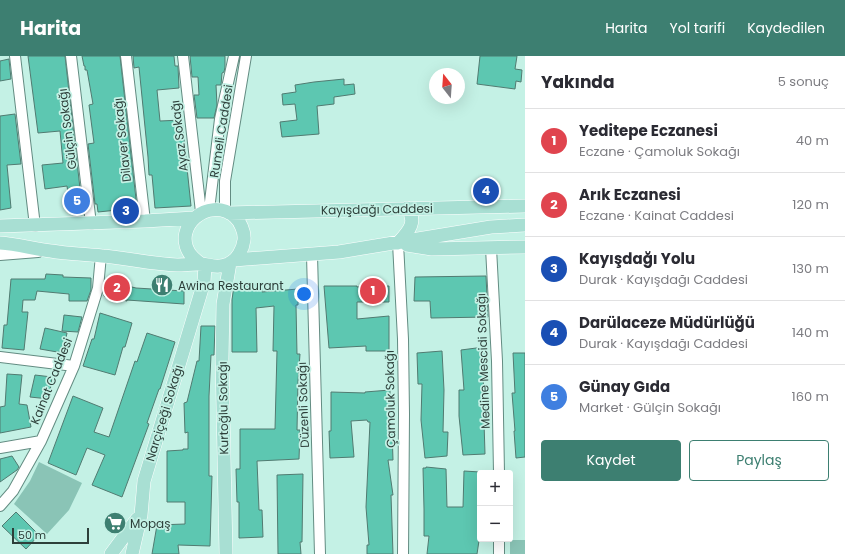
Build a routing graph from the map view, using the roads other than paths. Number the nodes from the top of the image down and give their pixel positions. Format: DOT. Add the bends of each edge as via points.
graph roads {
  1 [pos="15,56"];
  2 [pos="71,56"];
  3 [pos="126,56"];
  4 [pos="183,56"];
  5 [pos="234,56"];
  6 [pos="246,56"];
  7 [pos="525,206"];
  8 [pos="407,208"];
  9 [pos="227,212"];
  10 [pos="201,213"];
  11 [pos="144,221"];
  12 [pos="90,224"];
  13 [pos="525,225"];
  14 [pos="0,226"];
  15 [pos="34,226"];
  16 [pos="0,243"];
  17 [pos="398,243"];
  18 [pos="525,247"];
  19 [pos="491,248"];
  20 [pos="52,251"];
  21 [pos="0,255"];
  22 [pos="101,255"];
  23 [pos="312,255"];
  24 [pos="232,261"];
  25 [pos="203,265"];
  26 [pos="0,356"];
  27 [pos="74,366"];
  28 [pos="41,441"];
  29 [pos="0,448"];
  30 [pos="499,470"];
  31 [pos="0,506"];
  32 [pos="141,514"];
  33 [pos="499,542"];
  34 [pos="111,554"];
  35 [pos="132,554"];
  36 [pos="226,554"];
  37 [pos="320,554"];
  38 [pos="403,554"];
  39 [pos="499,554"];
  1 -- 15 [label="street"];
  2 -- 12 [label="street, Gülçin Sokağı"];
  3 -- 11 [label="street, Dilaver Sokağı"];
  4 -- 10 [label="street, Ayaz Sokağı"];
  5 -- 10 [label="street, Rumeli Caddesi"];
  6 -- 9 [label="street, Rumeli Caddesi" via="225,181"];
  7 -- 8 [label="main road, Kayışdağı Caddesi"];
  8 -- 9 [label="main road, Kayışdağı Caddesi"];
  8 -- 17 [label="main road" via="412,214 412,221 410,228"];
  9 -- 10 [label="main road, Kayışdağı Caddesi"];
  9 -- 24 [label="main road" via="238,221 244,237 240,254"];
  10 -- 11 [label="main road, Kayışdağı Caddesi"];
  10 -- 25 [label="main road" via="189,225 186,244 190,253"];
  11 -- 12 [label="main road, Kayışdağı Caddesi"];
  12 -- 15 [label="main road, Kayışdağı Caddesi"];
  13 -- 17 [label="main road" via="491,227"];
  14 -- 15 [label="main road, Kayışdağı Caddesi"];
  16 -- 20 [label="main road"];
  17 -- 19 [label="main road" via="432,249"];
  17 -- 23 [label="main road"];
  17 -- 38 [label="street, Çamoluk Sokağı" via="404,406"];
  18 -- 19 [label="main road"];
  19 -- 30 [label="street, Medine Mescidi Sokağı"];
  20 -- 21 [label="street"];
  20 -- 22 [label="main road"];
  22 -- 25 [label="main road" via="177,265"];
  22 -- 27 [label="street, Kainat Caddesi" via="98,288"];
  23 -- 24 [label="main road"];
  23 -- 37 [label="street, Düzenli Sokağı"];
  24 -- 25 [label="main road" via="218,267"];
  24 -- 36 [label="main road, Kurtoğlu Sokağı" via="223,304 222,351"];
  25 -- 32 [label="main road, Narçiçeği Sokağı" via="204,282 144,481"];
  26 -- 27 [label="street"];
  27 -- 28 [label="street, Kainat Caddesi"];
  28 -- 29 [label="street"];
  28 -- 31 [label="street, Kainat Caddesi" via="13,492"];
  32 -- 34 [label="main road"];
  32 -- 35 [label="main road, Narçiçeği Sokağı"];
  33 -- 39 [label="street"];
}
